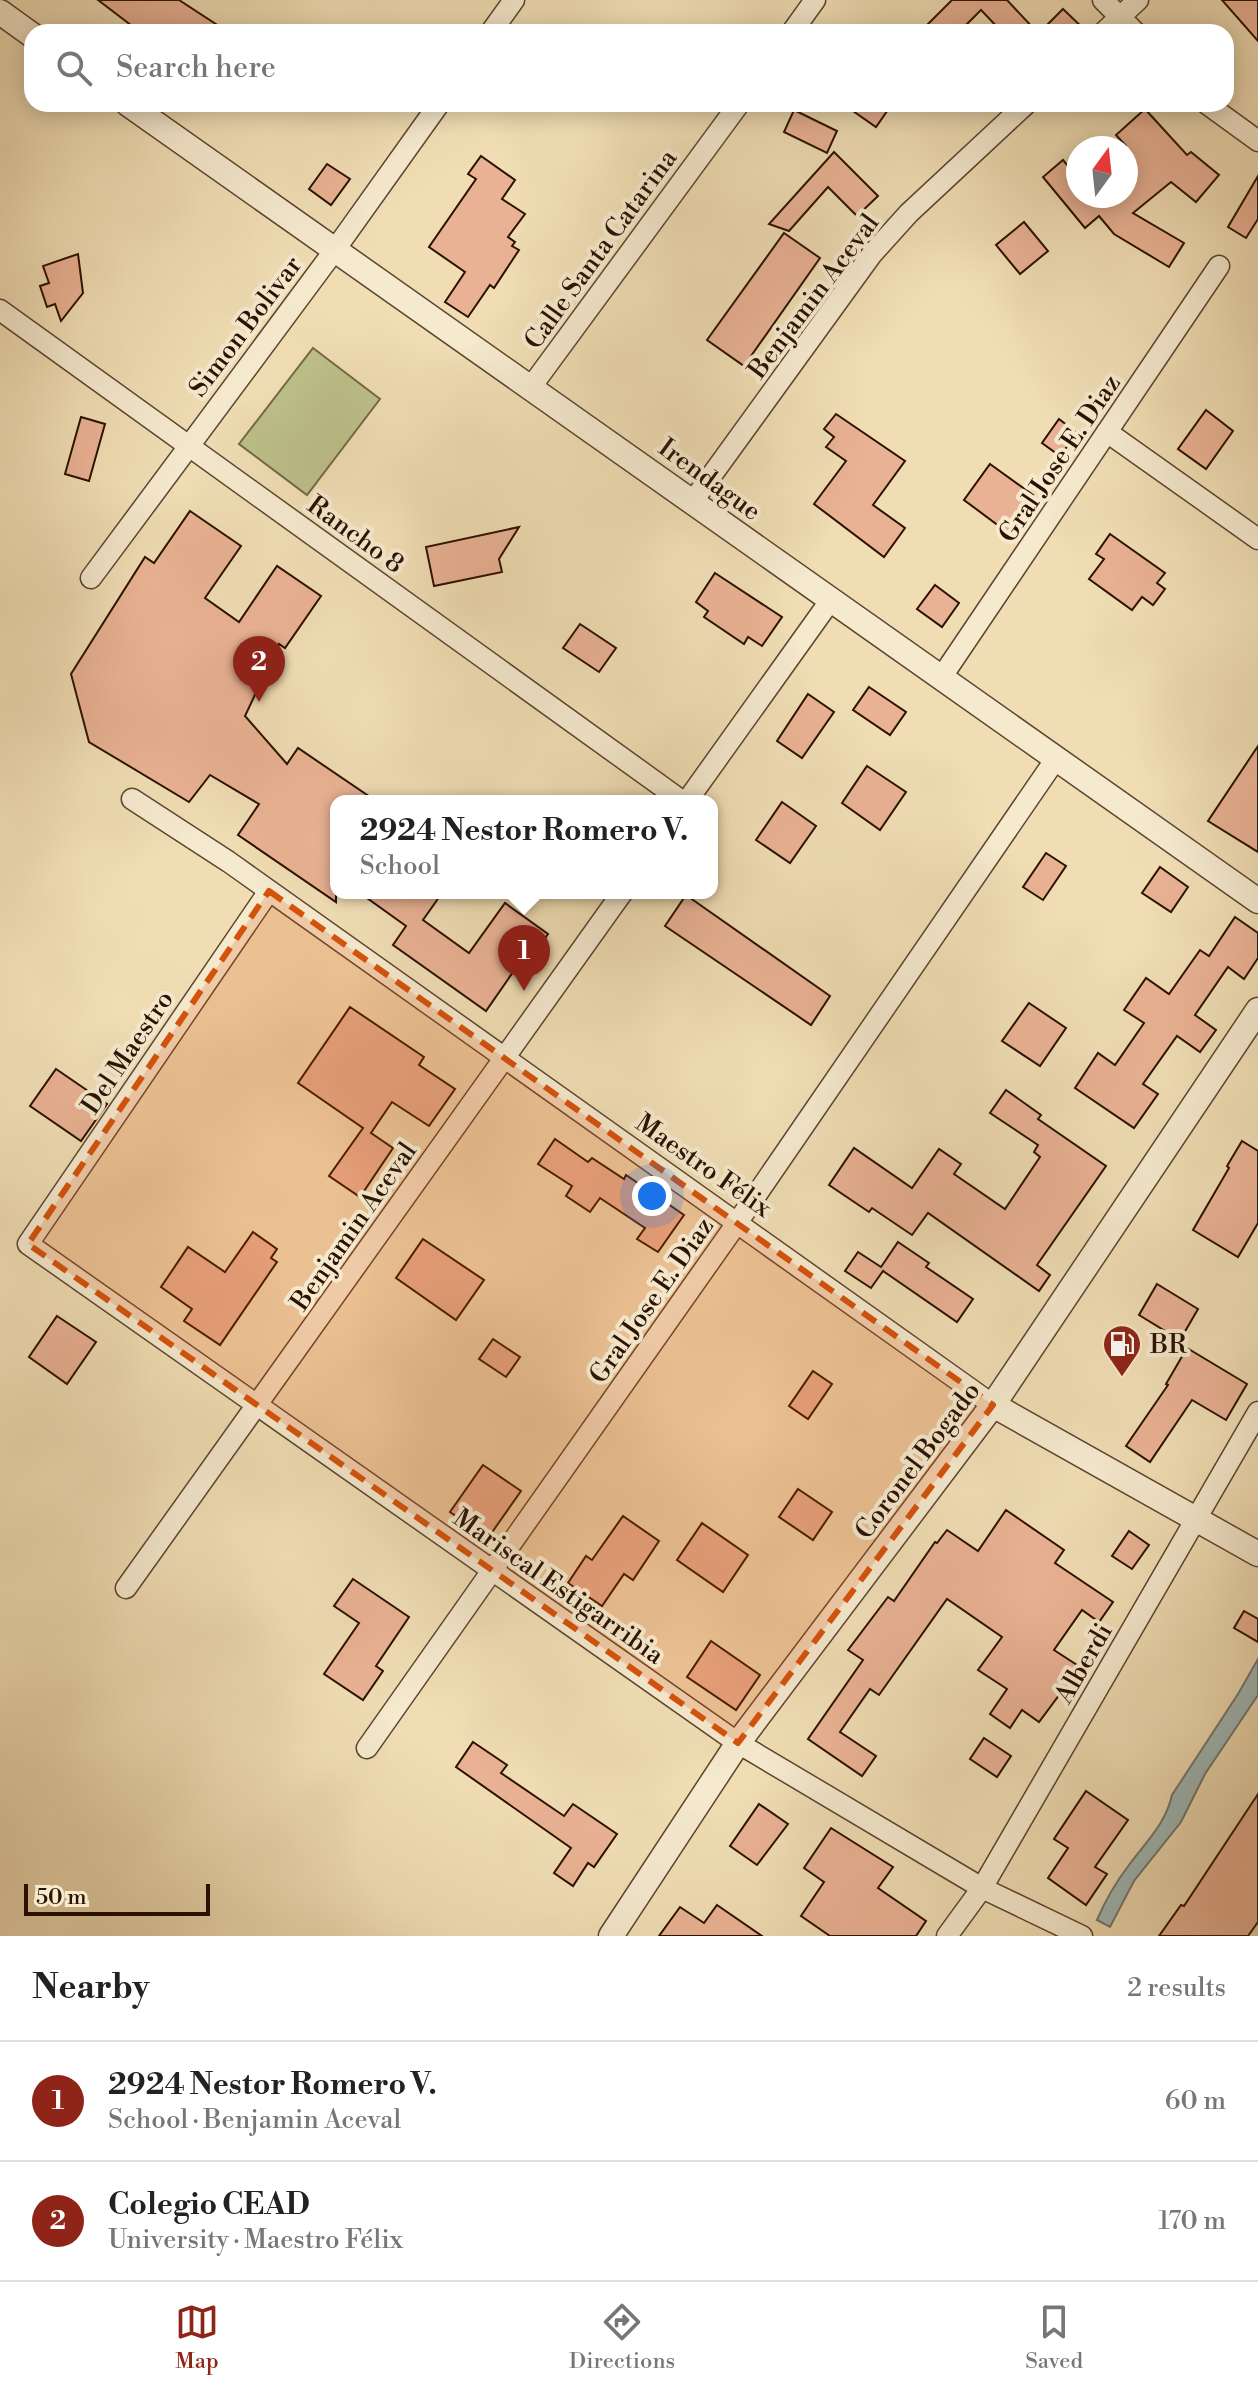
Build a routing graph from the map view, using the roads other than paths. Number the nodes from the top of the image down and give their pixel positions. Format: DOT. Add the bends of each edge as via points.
graph roads {
  1 [pos="514,0"];
  2 [pos="815,0"];
  3 [pos="1103,0"];
  4 [pos="1138,0"];
  5 [pos="0,12"];
  6 [pos="1120,17"];
  7 [pos="497,24"];
  8 [pos="798,24"];
  9 [pos="1113,24"];
  10 [pos="1127,24"];
  11 [pos="24,29"];
  12 [pos="139,112"];
  13 [pos="433,112"];
  14 [pos="733,112"];
  15 [pos="1017,112"];
  16 [pos="1218,112"];
  17 [pos="1258,141"];
  18 [pos="334,251"];
  19 [pos="1219,266"];
  20 [pos="0,310"];
  21 [pos="531,387"];
  22 [pos="1107,432"];
  23 [pos="188,445"];
  24 [pos="693,501"];
  25 [pos="1258,539"];
  26 [pos="91,578"];
  27 [pos="830,601"];
  28 [pos="941,678"];
  29 [pos="1055,760"];
  30 [pos="677,795"];
  31 [pos="689,795"];
  32 [pos="132,799"];
  33 [pos="269,891"];
  34 [pos="618,899"];
  35 [pos="1258,901"];
  36 [pos="1258,1010"];
  37 [pos="504,1058"];
  38 [pos="737,1223"];
  39 [pos="28,1244"];
  40 [pos="257,1405"];
  41 [pos="993,1405"];
  42 [pos="1258,1412"];
  43 [pos="1196,1520"];
  44 [pos="1258,1554"];
  45 [pos="491,1570"];
  46 [pos="126,1588"];
  47 [pos="738,1743"];
  48 [pos="367,1748"];
  49 [pos="982,1888"];
  50 [pos="611,1936"];
  51 [pos="947,1936"];
  52 [pos="1082,1936"];
  1 -- 7 [label="street"];
  2 -- 8 [label="street"];
  3 -- 6 [label="street"];
  4 -- 6 [label="street"];
  5 -- 11 [label="street"];
  6 -- 9 [label="street"];
  6 -- 10 [label="street"];
  12 -- 18 [label="street, Irendague"];
  13 -- 18 [label="street, Simon Bolivar"];
  14 -- 21 [label="street, Calle Santa Catarina"];
  15 -- 24 [label="street, Benjamin Aceval" via="872,254"];
  16 -- 17 [label="street"];
  18 -- 21 [label="street, Irendague"];
  18 -- 23 [label="street, Simon Bolivar"];
  19 -- 22 [label="street, Gral Jose E. Diaz"];
  20 -- 23 [label="street, Rancho 8"];
  21 -- 24 [label="street, Irendague"];
  22 -- 25 [label="street"];
  22 -- 28 [label="street, Gral Jose E. Diaz"];
  23 -- 26 [label="street, Simon Bolivar"];
  23 -- 30 [label="street, Rancho 8"];
  24 -- 27 [label="street, Irendague"];
  27 -- 28 [label="street, Irendague"];
  27 -- 31 [label="street"];
  28 -- 29 [label="street, Irendague"];
  29 -- 35 [label="street, Irendague"];
  29 -- 38 [label="street, Gral Jose E. Diaz"];
  32 -- 33 [label="street, Maestro Félix"];
  33 -- 37 [label="street, Maestro Félix"];
  33 -- 39 [label="street, Del Maestro"];
  34 -- 37 [label="street, Benjamin Aceval"];
  36 -- 41 [label="street, Coronel Bogado"];
  37 -- 38 [label="street, Maestro Félix"];
  37 -- 40 [label="street, Benjamin Aceval"];
  38 -- 41 [label="street, Maestro Félix"];
  38 -- 45 [label="street, Gral Jose E. Diaz"];
  39 -- 40 [label="street, Mariscal Estigarribia"];
  40 -- 45 [label="street, Mariscal Estigarribia"];
  40 -- 46 [label="street, Benjamin Aceval"];
  41 -- 43 [label="street, Maestro Félix"];
  41 -- 47 [label="street, Coronel Bogado"];
  42 -- 43 [label="street, Alberdi"];
  43 -- 44 [label="street, Maestro Félix"];
  43 -- 49 [label="street, Alberdi"];
  45 -- 47 [label="street, Mariscal Estigarribia"];
  45 -- 48 [label="street, Gral Jose E. Diaz"];
  47 -- 49 [label="street, Mariscal Estigarribia"];
  47 -- 50 [label="street, Coronel Bogado"];
  49 -- 51 [label="street, Alberdi"];
  49 -- 52 [label="street, Mariscal Estigarribia"];
}
